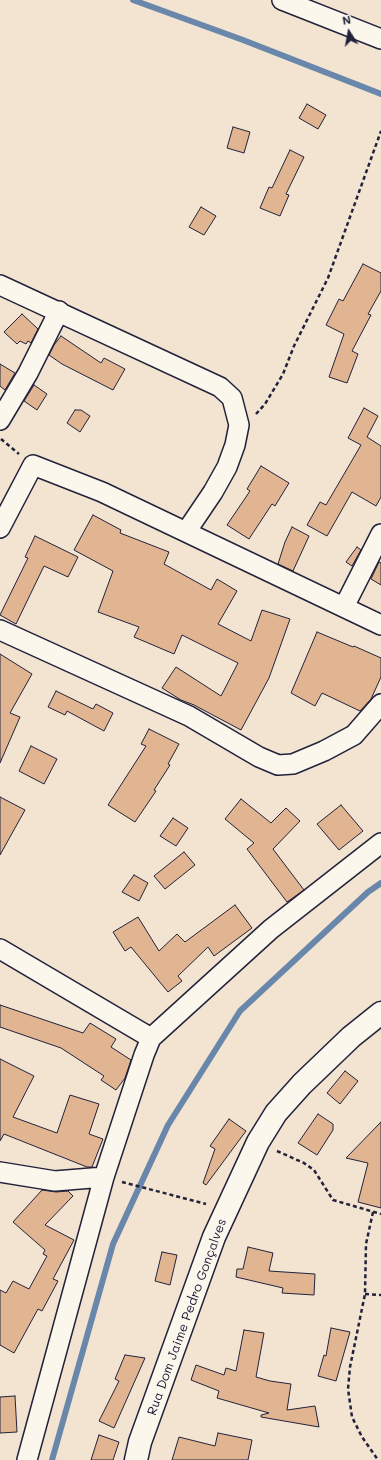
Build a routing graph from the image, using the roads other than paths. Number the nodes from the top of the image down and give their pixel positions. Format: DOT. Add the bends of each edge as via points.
graph roads {
  1 [pos="282,0"];
  2 [pos="381,39"];
  3 [pos="0,285"];
  4 [pos="59,311"];
  5 [pos="0,420"];
  6 [pos="0,528"];
  7 [pos="186,532"];
  8 [pos="381,534"];
  9 [pos="344,607"];
  10 [pos="381,625"];
  11 [pos="0,630"];
  12 [pos="381,704"];
  13 [pos="381,843"];
  14 [pos="0,950"];
  15 [pos="381,1013"];
  16 [pos="151,1038"];
  17 [pos="0,1172"];
  18 [pos="104,1177"];
  19 [pos="27,1460"];
  20 [pos="136,1460"];
  1 -- 2 [label="street"];
  3 -- 4 [label="street"];
  4 -- 5 [label="street" via="28,373"];
  4 -- 7 [label="street" via="220,388 232,398 239,425 235,445 227,467 213,492"];
  6 -- 7 [label="street" via="33,465 102,492"];
  7 -- 9 [label="street"];
  8 -- 9 [label="street"];
  9 -- 10 [label="street"];
  11 -- 12 [label="street" via="189,716 259,757 278,765 293,764 354,735"];
  13 -- 16 [label="street" via="271,929"];
  14 -- 16 [label="street"];
  15 -- 20 [label="main road, Rua Dom Jaime Pedro Gonçalves" via="351,1037 302,1084 276,1113 258,1142 214,1237 140,1442"];
  16 -- 18 [label="street"];
  17 -- 18 [label="street" via="55,1182"];
  18 -- 19 [label="street"];
}
